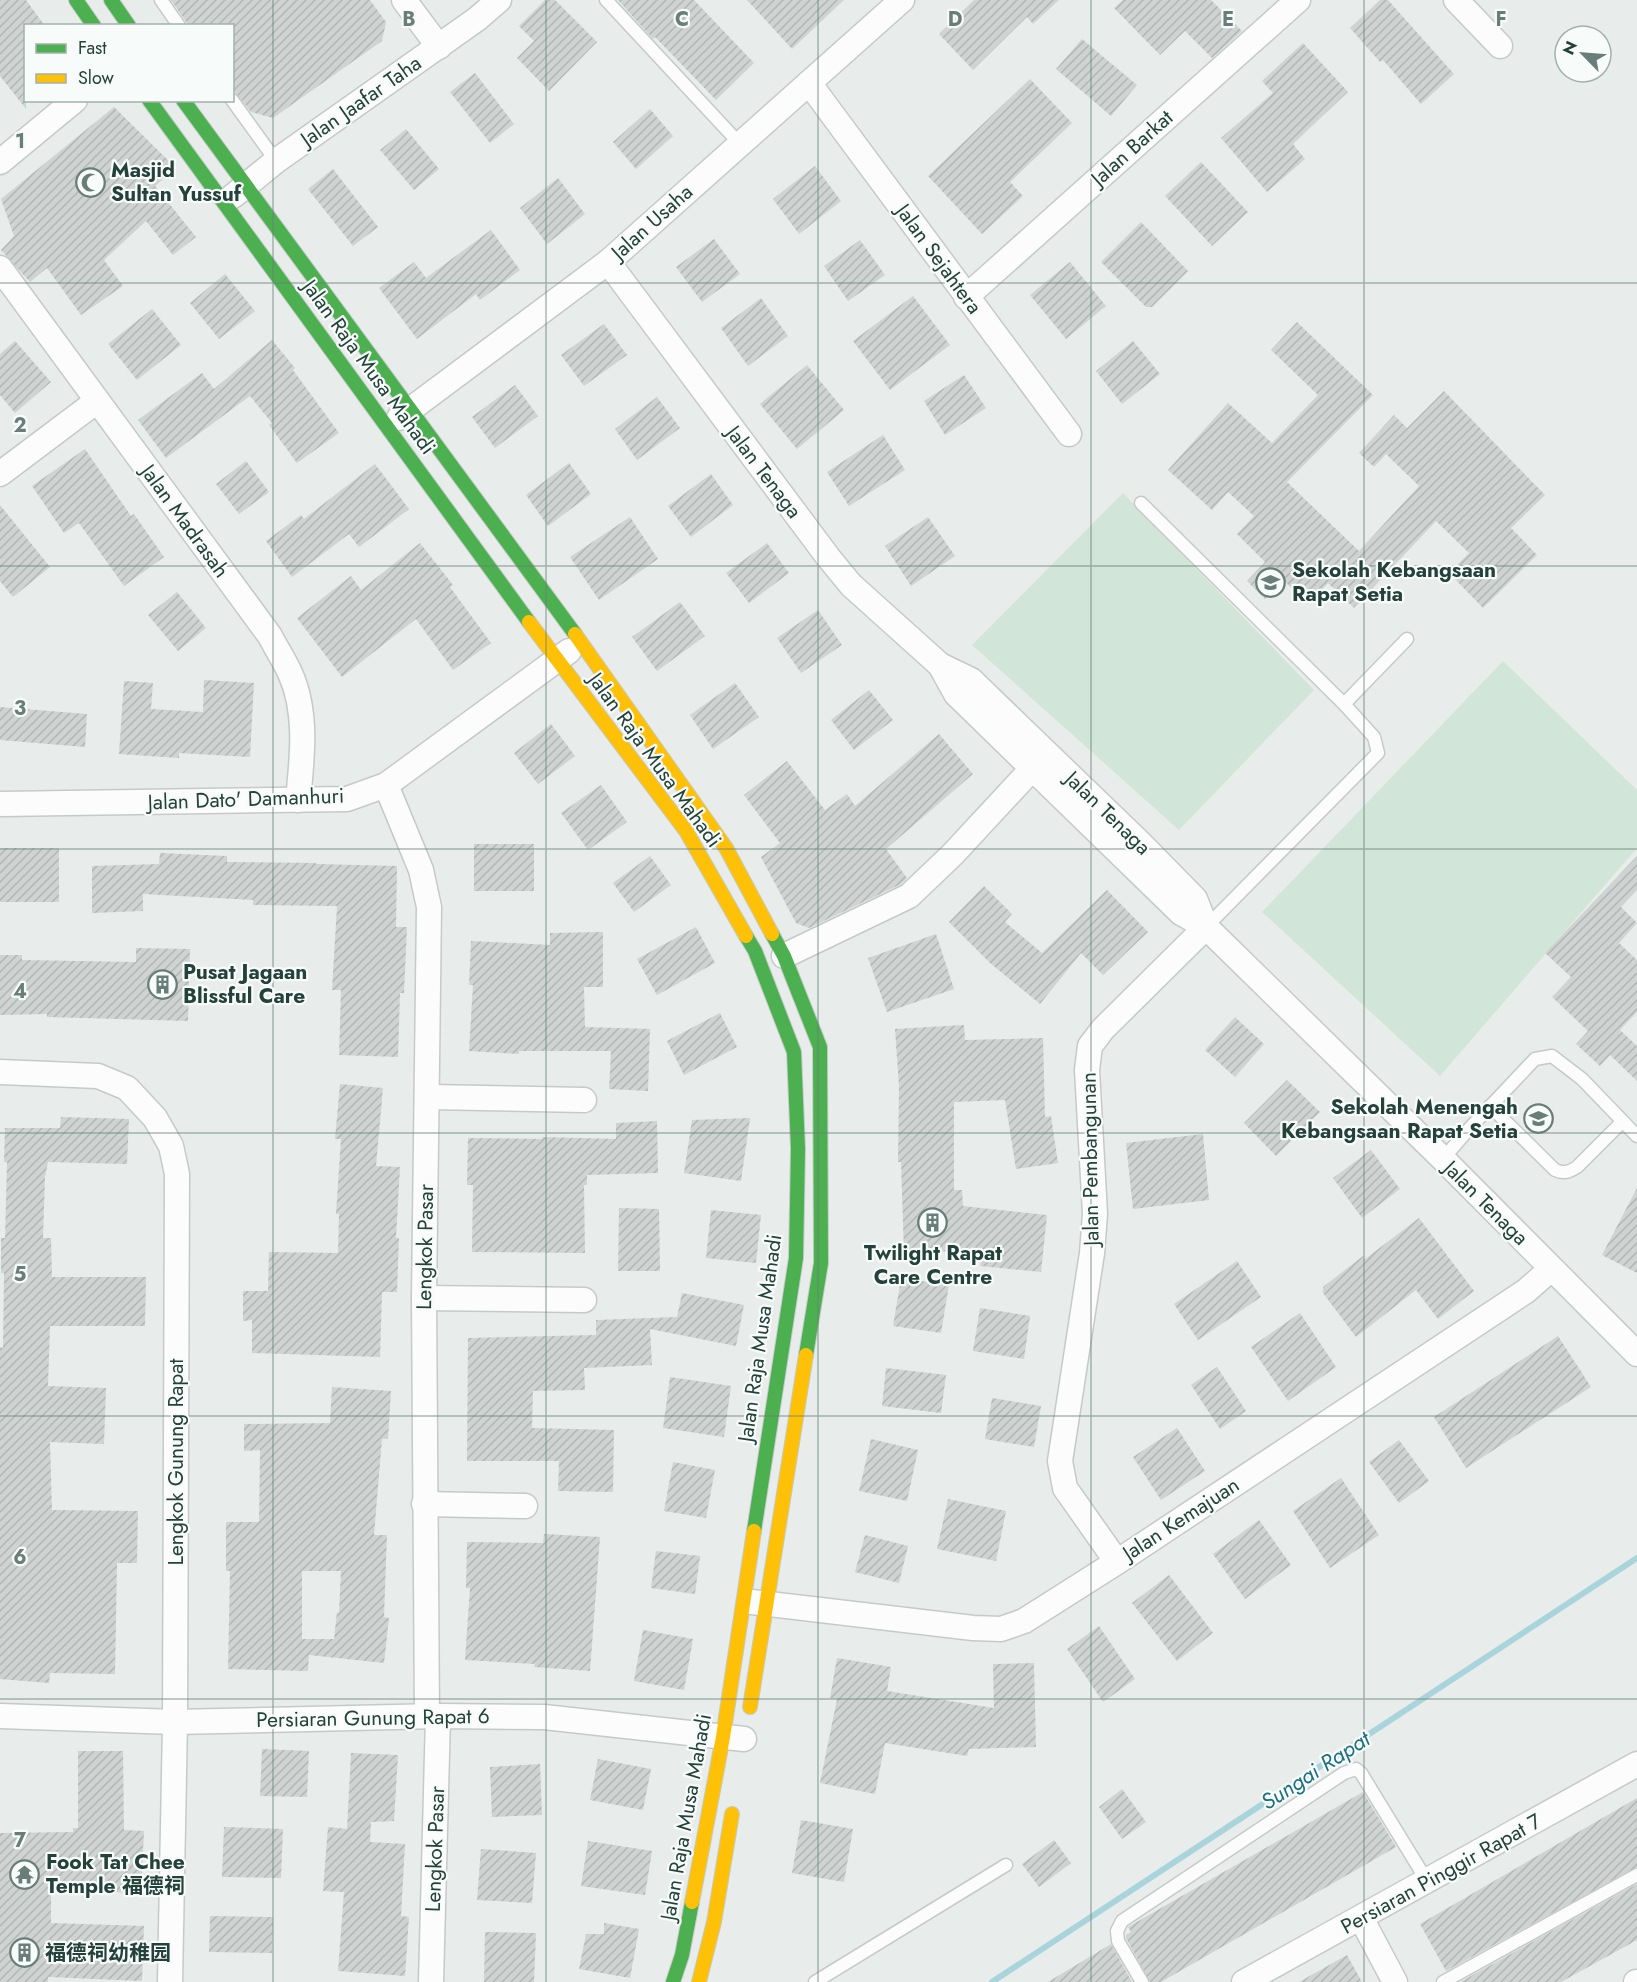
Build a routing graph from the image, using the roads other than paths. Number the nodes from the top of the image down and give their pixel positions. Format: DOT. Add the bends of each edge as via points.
graph roads {
  1 [pos="76,0"];
  2 [pos="111,0"];
  3 [pos="161,0"];
  4 [pos="404,0"];
  5 [pos="499,0"];
  6 [pos="606,0"];
  7 [pos="902,0"];
  8 [pos="1298,0"];
  9 [pos="1456,0"];
  10 [pos="93,24"];
  11 [pos="128,24"];
  12 [pos="178,24"];
  13 [pos="1500,46"];
  14 [pos="439,47"];
  15 [pos="809,83"];
  16 [pos="73,102"];
  17 [pos="150,102"];
  18 [pos="184,102"];
  19 [pos="233,102"];
  20 [pos="739,143"];
  21 [pos="276,161"];
  22 [pos="0,162"];
  23 [pos="246,186"];
  24 [pos="224,203"];
  25 [pos="608,262"];
  26 [pos="0,268"];
  27 [pos="966,297"];
  28 [pos="98,401"];
  29 [pos="410,410"];
  30 [pos="388,427"];
  31 [pos="1069,435"];
  32 [pos="0,474"];
  33 [pos="1141,503"];
  34 [pos="1407,639"];
  35 [pos="580,642"];
  36 [pos="557,660"];
  37 [pos="1344,704"];
  38 [pos="1039,761"];
  39 [pos="386,785"];
  40 [pos="298,801"];
  41 [pos="0,804"];
  42 [pos="1206,927"];
  43 [pos="784,956"];
  44 [pos="0,1072"];
  45 [pos="428,1097"];
  46 [pos="584,1100"];
  47 [pos="1490,1106"];
  48 [pos="1622,1122"];
  49 [pos="1637,1136"];
  50 [pos="1443,1160"];
  51 [pos="1551,1269"];
  52 [pos="424,1298"];
  53 [pos="584,1300"];
  54 [pos="1637,1354"];
  55 [pos="424,1504"];
  56 [pos="525,1506"];
  57 [pos="1117,1562"];
  58 [pos="743,1602"];
  59 [pos="767,1603"];
  60 [pos="0,1716"];
  61 [pos="433,1716"];
  62 [pos="175,1722"];
  63 [pos="741,1734"];
  64 [pos="1637,1764"];
  65 [pos="735,1796"];
  66 [pos="1006,1865"];
  67 [pos="1637,1875"];
  68 [pos="1427,1881"];
  69 [pos="1361,1918"];
  70 [pos="170,1982"];
  71 [pos="431,1982"];
  72 [pos="673,1982"];
  73 [pos="699,1982"];
  74 [pos="815,1982"];
  75 [pos="1142,1982"];
  76 [pos="1244,1982"];
  77 [pos="1395,1982"];
  78 [pos="1443,1982"];
  1 -- 10 [label="main road"];
  2 -- 11 [label="main road"];
  3 -- 12 [label="lane"];
  4 -- 14 [label="street"];
  5 -- 14 [label="street, Jalan Jaafar Taha"];
  6 -- 20 [label="lane"];
  7 -- 15 [label="street, Jalan Usaha"];
  8 -- 27 [label="street, Jalan Barkat"];
  9 -- 13 [label="street"];
  14 -- 21 [label="street, Jalan Jaafar Taha"];
  15 -- 20 [label="street, Jalan Usaha"];
  15 -- 27 [label="street, Jalan Sejahtera"];
  16 -- 22 [label="street"];
  17 -- 24 [label="main road, Jalan Raja Musa Mahadi"];
  18 -- 23 [label="main road, Jalan Raja Musa Mahadi"];
  19 -- 21 [label="lane"];
  20 -- 25 [label="street, Jalan Usaha"];
  21 -- 23 [label="street, Jalan Jaafar Taha"];
  23 -- 24 [label="street, Jalan Jaafar Taha"];
  23 -- 29 [label="main road, Jalan Raja Musa Mahadi"];
  24 -- 30 [label="main road, Jalan Raja Musa Mahadi"];
  25 -- 29 [label="street, Jalan Usaha"];
  25 -- 38 [label="street, Jalan Tenaga" via="845,579 940,665 970,680 998,721"];
  26 -- 28 [label="street, Jalan Madrasah"];
  27 -- 31 [label="street, Jalan Sejahtera"];
  28 -- 32 [label="street"];
  28 -- 40 [label="street, Jalan Madrasah" via="270,636 291,674 300,708 302,740"];
  29 -- 30 [label="street, Jalan Usaha"];
  29 -- 35 [label="main road, Jalan Raja Musa Mahadi"];
  30 -- 36 [label="main road, Jalan Raja Musa Mahadi"];
  33 -- 37 [label="lane"];
  34 -- 37 [label="lane"];
  35 -- 36 [label="street, Jalan Dato' Damanhuri"];
  35 -- 43 [label="main road, Jalan Raja Musa Mahadi" via="726,848"];
  36 -- 39 [label="street, Jalan Dato' Damanhuri"];
  36 -- 58 [label="main road, Jalan Raja Musa Mahadi" via="686,831 755,951 794,1052 798,1149 796,1258"];
  37 -- 42 [label="lane" via="1374,737 1378,753"];
  38 -- 42 [label="street, Jalan Tenaga" via="1132,850 1195,899"];
  38 -- 43 [label="street" via="909,896"];
  39 -- 40 [label="street, Jalan Dato' Damanhuri" via="347,799"];
  39 -- 45 [label="street, Lengkok Pasar" via="421,870 429,907"];
  40 -- 41 [label="street, Jalan Dato' Damanhuri"];
  42 -- 50 [label="street, Jalan Tenaga"];
  42 -- 57 [label="street, Jalan Pembangunan" via="1103,1029 1090,1047 1087,1070 1095,1214 1060,1461 1065,1488"];
  43 -- 59 [label="main road, Jalan Raja Musa Mahadi" via="820,1047 821,1263"];
  44 -- 62 [label="street, Lengkok Gunung Rapat" via="98,1076 128,1088 155,1118 171,1146 177,1174"];
  45 -- 46 [label="street"];
  45 -- 52 [label="street, Lengkok Pasar"];
  47 -- 48 [label="lane" via="1535,1059 1552,1056 1582,1079"];
  47 -- 48 [label="lane" via="1562,1173 1577,1167"];
  47 -- 50 [label="lane"];
  48 -- 49 [label="lane"];
  50 -- 51 [label="street, Jalan Tenaga"];
  51 -- 54 [label="street, Jalan Tenaga"];
  51 -- 57 [label="street, Jalan Kemajuan" via="1526,1291"];
  52 -- 53 [label="street"];
  52 -- 55 [label="street, Lengkok Pasar"];
  55 -- 56 [label="street"];
  55 -- 61 [label="street, Lengkok Pasar"];
  57 -- 59 [label="street, Jalan Kemajuan" via="1024,1621 1001,1629"];
  58 -- 59 [label="street, Jalan Kemajuan"];
  58 -- 63 [label="main road, Jalan Raja Musa Mahadi"];
  59 -- 63 [label="main road, Jalan Raja Musa Mahadi"];
  60 -- 62 [label="street, Persiaran Gunung Rapat 6"];
  61 -- 62 [label="street, Persiaran Gunung Rapat 6"];
  61 -- 63 [label="street, Persiaran Gunung Rapat 6" via="544,1717"];
  61 -- 71 [label="street, Lengkok Pasar"];
  62 -- 70 [label="street, Lengkok Gunung Rapat"];
  63 -- 72 [label="main road, Jalan Raja Musa Mahadi"];
  64 -- 68 [label="street, Persiaran Pinggir Rapat 7"];
  65 -- 73 [label="main road" via="714,1922"];
  66 -- 74 [label="lane"];
  67 -- 78 [label="lane"];
  68 -- 69 [label="street, Persiaran Pinggir Rapat 7"];
  68 -- 75 [label="lane" via="1361,1773 1356,1769 1344,1773 1122,1921 1118,1941"];
  69 -- 76 [label="street, Persiaran Pinggir Rapat 7"];
  69 -- 77 [label="street"];
}
